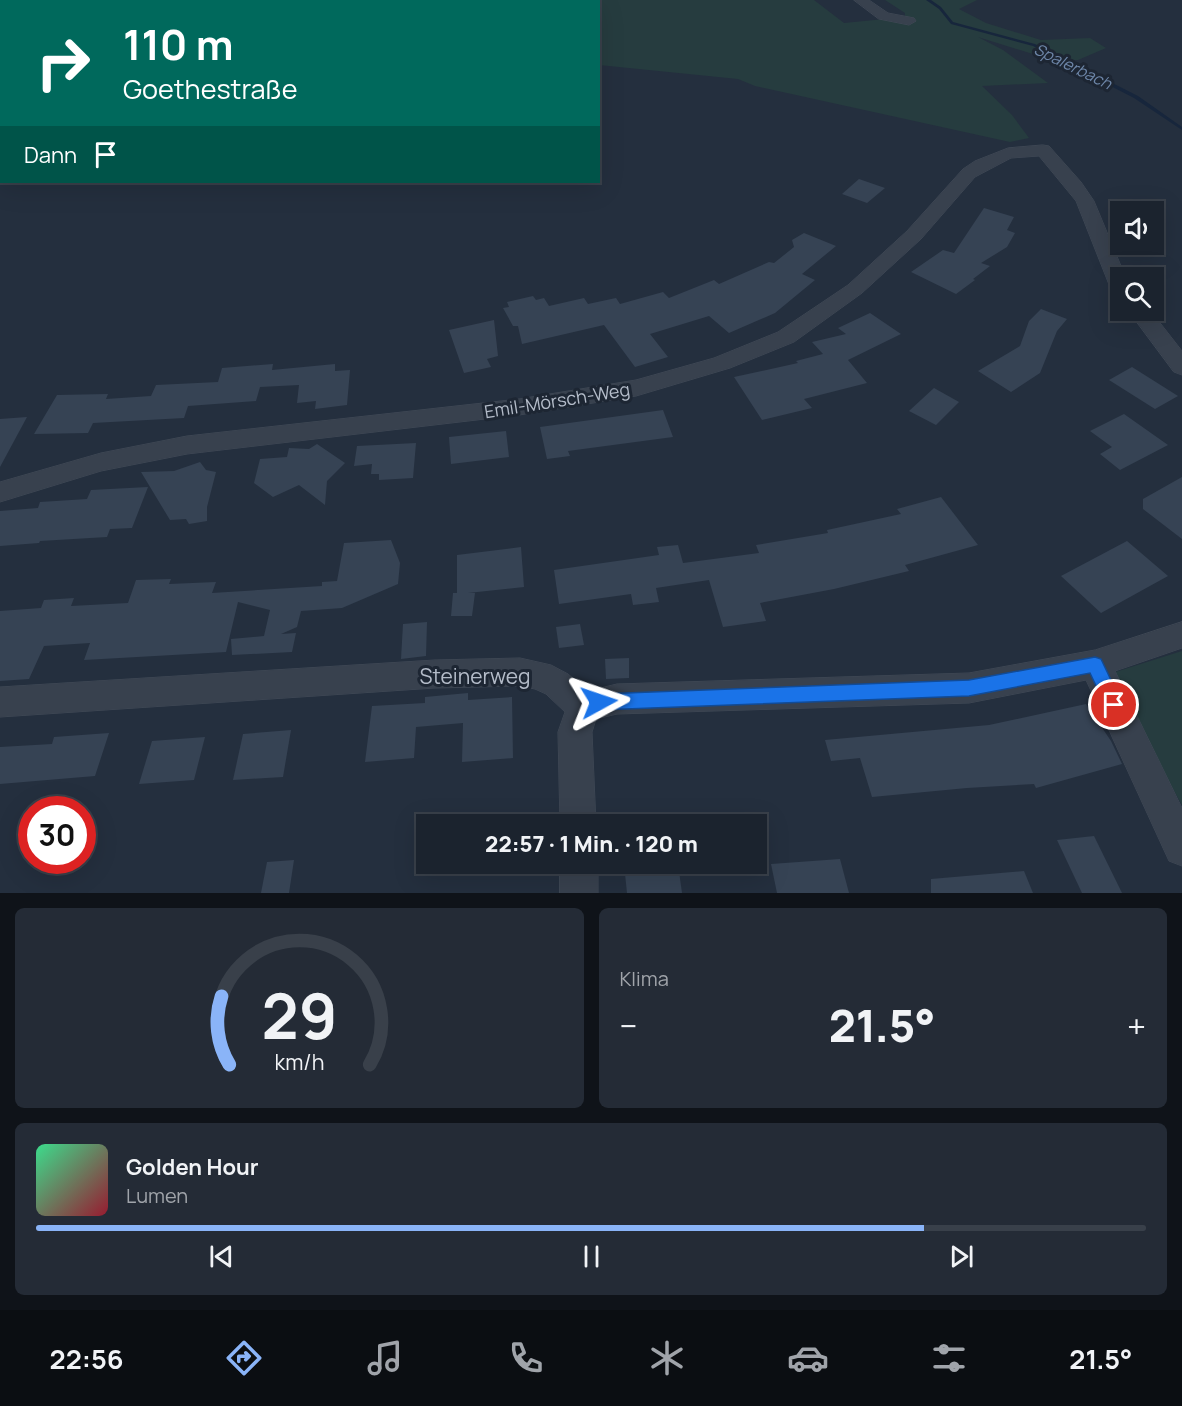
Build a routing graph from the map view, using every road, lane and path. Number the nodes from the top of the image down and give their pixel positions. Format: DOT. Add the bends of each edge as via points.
graph roads {
  1 [pos="860,0"];
  2 [pos="909,21"];
  3 [pos="1110,267"];
  4 [pos="1146,321"];
  5 [pos="1182,367"];
  6 [pos="0,492"];
  7 [pos="1182,635"];
  8 [pos="1095,664"];
  9 [pos="0,702"];
  10 [pos="584,708"];
  11 [pos="578,814"];
  12 [pos="1182,848"];
  13 [pos="579,874"];
  14 [pos="579,893"];
  1 -- 2 [label="street" via="884,16"];
  3 -- 6 [label="street, Emil-Mörsch-Weg" via="1088,206 1044,150 1008,153 969,174 914,235 855,289 786,337 722,363 636,388 519,407 188,445 100,462"];
  4 -- 5 [label="street"];
  7 -- 8 [label="street"];
  8 -- 10 [label="street" via="969,688 617,699"];
  8 -- 12 [label="street"];
  9 -- 10 [label="street, Steinerweg" via="520,672 540,675 557,684"];
  10 -- 11 [label="street" via="575,732"];
  13 -- 14 [label="street"];
}
